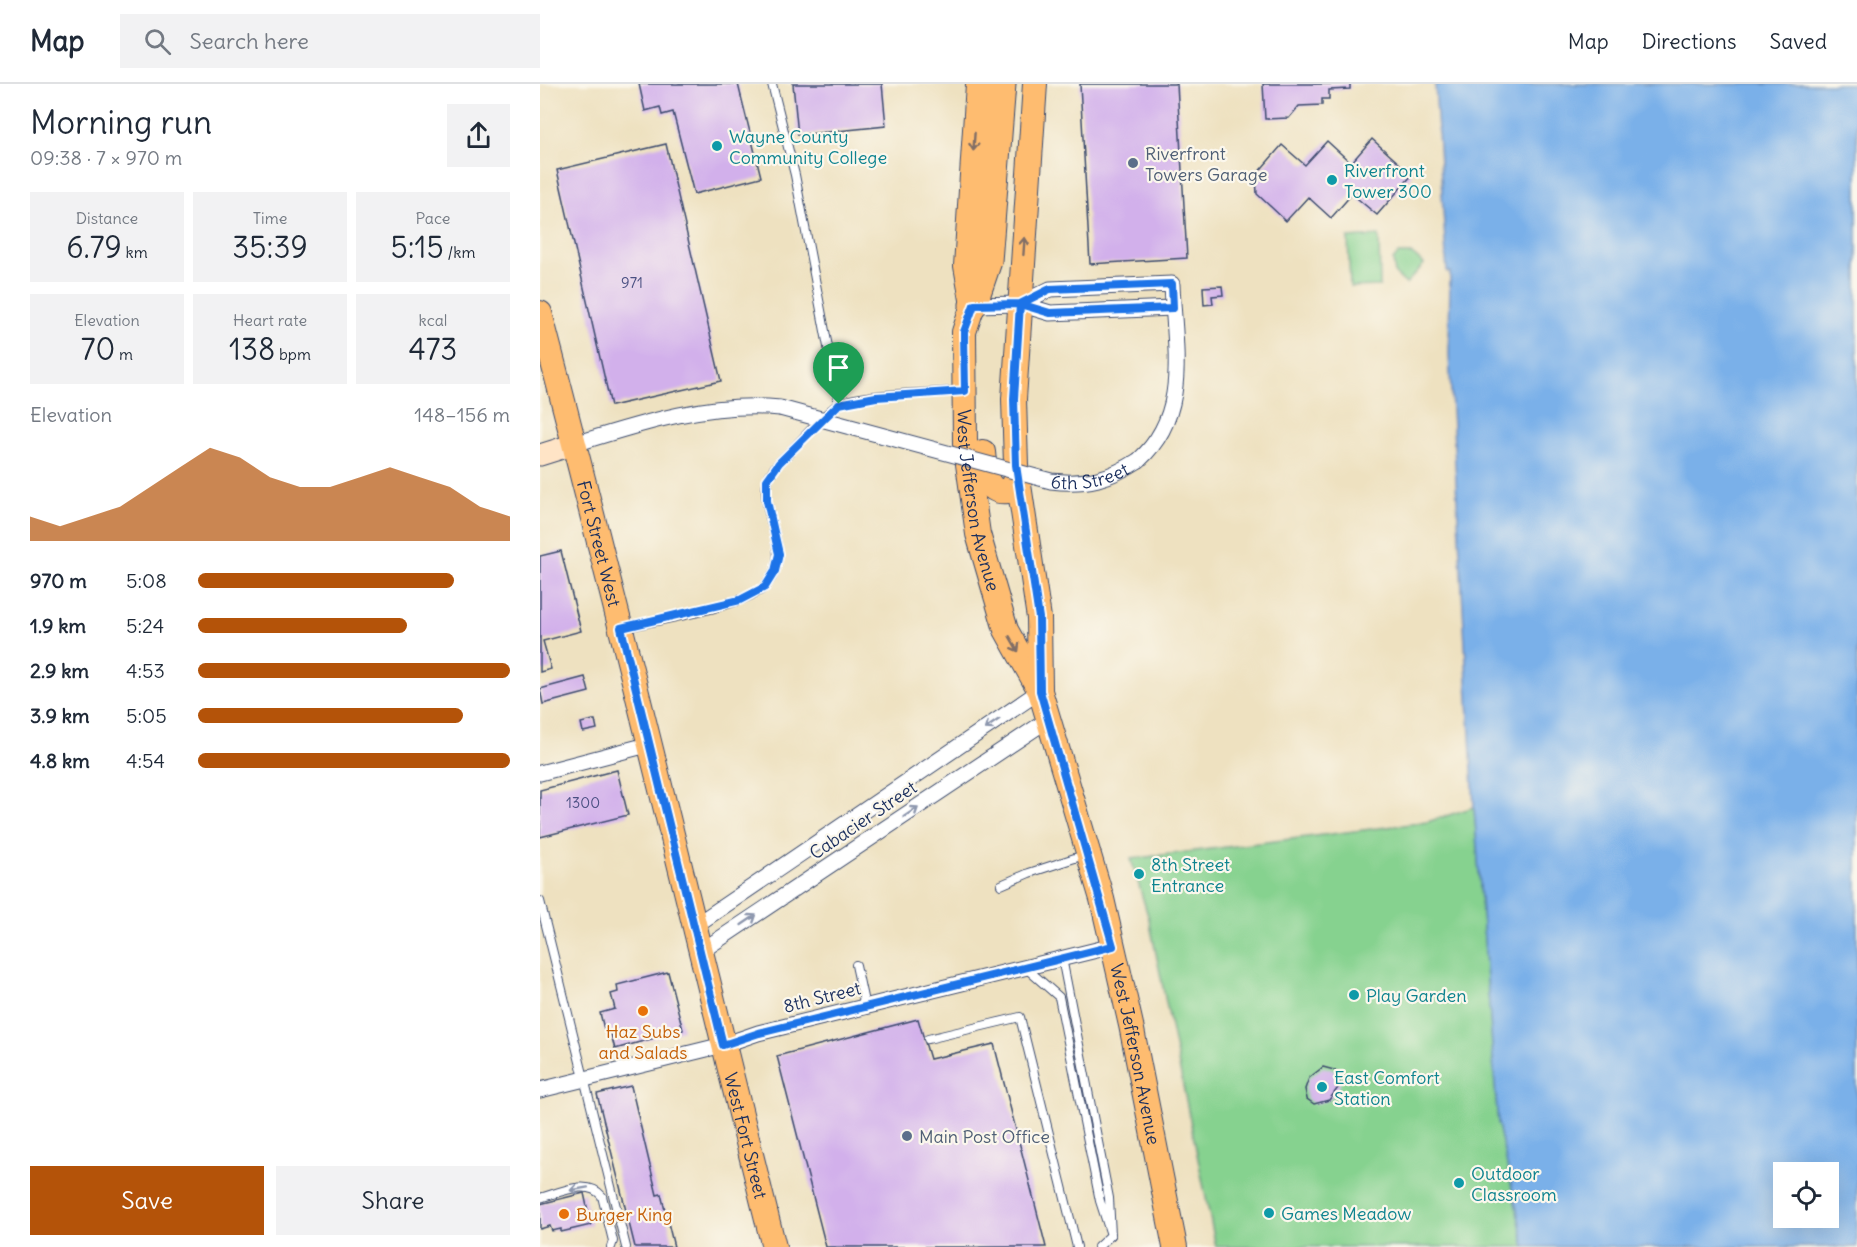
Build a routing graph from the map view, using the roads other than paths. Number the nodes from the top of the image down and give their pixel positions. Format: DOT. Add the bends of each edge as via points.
graph roads {
  1 [pos="772,84"];
  2 [pos="978,84"];
  3 [pos="1002,84"];
  4 [pos="1035,84"];
  5 [pos="1020,304"];
  6 [pos="974,305"];
  7 [pos="1173,308"];
  8 [pos="540,313"];
  9 [pos="964,353"];
  10 [pos="965,391"];
  11 [pos="839,404"];
  12 [pos="575,444"];
  13 [pos="540,456"];
  14 [pos="1016,465"];
  15 [pos="621,628"];
  16 [pos="1040,691"];
  17 [pos="1049,719"];
  18 [pos="651,744"];
  19 [pos="540,773"];
  20 [pos="1089,853"];
  21 [pos="1001,885"];
  22 [pos="540,901"];
  23 [pos="693,927"];
  24 [pos="1113,946"];
  25 [pos="700,952"];
  26 [pos="1062,958"];
  27 [pos="856,965"];
  28 [pos="1025,967"];
  29 [pos="865,1007"];
  30 [pos="928,1039"];
  31 [pos="723,1045"];
  32 [pos="584,1079"];
  33 [pos="540,1090"];
  34 [pos="540,1198"];
  35 [pos="1111,1235"];
  36 [pos="611,1247"];
  37 [pos="626,1247"];
  38 [pos="774,1247"];
  39 [pos="1077,1247"];
  40 [pos="1098,1247"];
  41 [pos="1175,1247"];
  1 -- 11 [label="lane" via="795,176"];
  2 -- 6 [label="main road, one-way" via="966,266"];
  3 -- 6 [label="highway" via="988,261"];
  5 -- 4 [label="main road, West Jefferson Avenue, one-way"];
  5 -- 6 [label="street"];
  5 -- 7 [label="street" via="1050,313"];
  5 -- 7 [label="street, 6th Street" via="1050,289 1172,284"];
  5 -- 14 [label="main road, West Jefferson Avenue" via="1014,399"];
  6 -- 9 [label="main road, West Jefferson Avenue" via="964,332"];
  7 -- 12 [label="street, 6th Street, bridge" via="1177,369 1173,406 1159,438 1139,460 1099,481 1051,481 780,408 702,409"];
  8 -- 12 [label="main road, Fort Street West"];
  9 -- 10 [label="main road, West Jefferson Avenue"];
  9 -- 14 [label="main road" via="977,390 986,479 992,488 1008,491 1014,483"];
  10 -- 11 [label="lane" via="876,397"];
  10 -- 16 [label="main road, West Jefferson Avenue, one-way" via="965,443 978,534 1006,630"];
  11 -- 15 [label="lane" via="767,480 767,501 779,554 765,587 740,600"];
  12 -- 13 [label="street, 6th Street"];
  12 -- 15 [label="main road, Fort Street West"];
  14 -- 16 [label="main road, West Jefferson Avenue" via="1039,618"];
  15 -- 18 [label="main road, Fort Street West"];
  16 -- 17 [label="main road, West Jefferson Avenue"];
  16 -- 23 [label="street, Cabacier Street, one-way"];
  17 -- 20 [label="main road, West Jefferson Avenue"];
  25 -- 17 [label="street, Cabacier Street, one-way"];
  18 -- 19 [label="street"];
  18 -- 23 [label="main road, Fort Street West"];
  20 -- 21 [label="lane"];
  20 -- 24 [label="main road, West Jefferson Avenue"];
  22 -- 32 [label="lane"];
  23 -- 25 [label="main road, Fort Street West"];
  24 -- 26 [label="street, 8th Street"];
  24 -- 41 [label="main road, West Jefferson Avenue"];
  25 -- 31 [label="main road, West Fort Street"];
  26 -- 28 [label="street, 8th Street"];
  26 -- 35 [label="lane" via="1109,1198"];
  27 -- 29 [label="lane"];
  28 -- 29 [label="street, 8th Street"];
  28 -- 35 [label="lane" via="1059,997 1100,1201"];
  29 -- 31 [label="street, 8th Street"];
  30 -- 39 [label="lane" via="1020,1017"];
  31 -- 32 [label="street, 8th Street"];
  31 -- 38 [label="main road, West Fort Street"];
  32 -- 33 [label="street, 8th Street"];
  32 -- 37 [label="lane"];
  36 -- 34 [label="lane, one-way" via="608,1219 598,1192 585,1187"];
  35 -- 40 [label="lane"];
}
